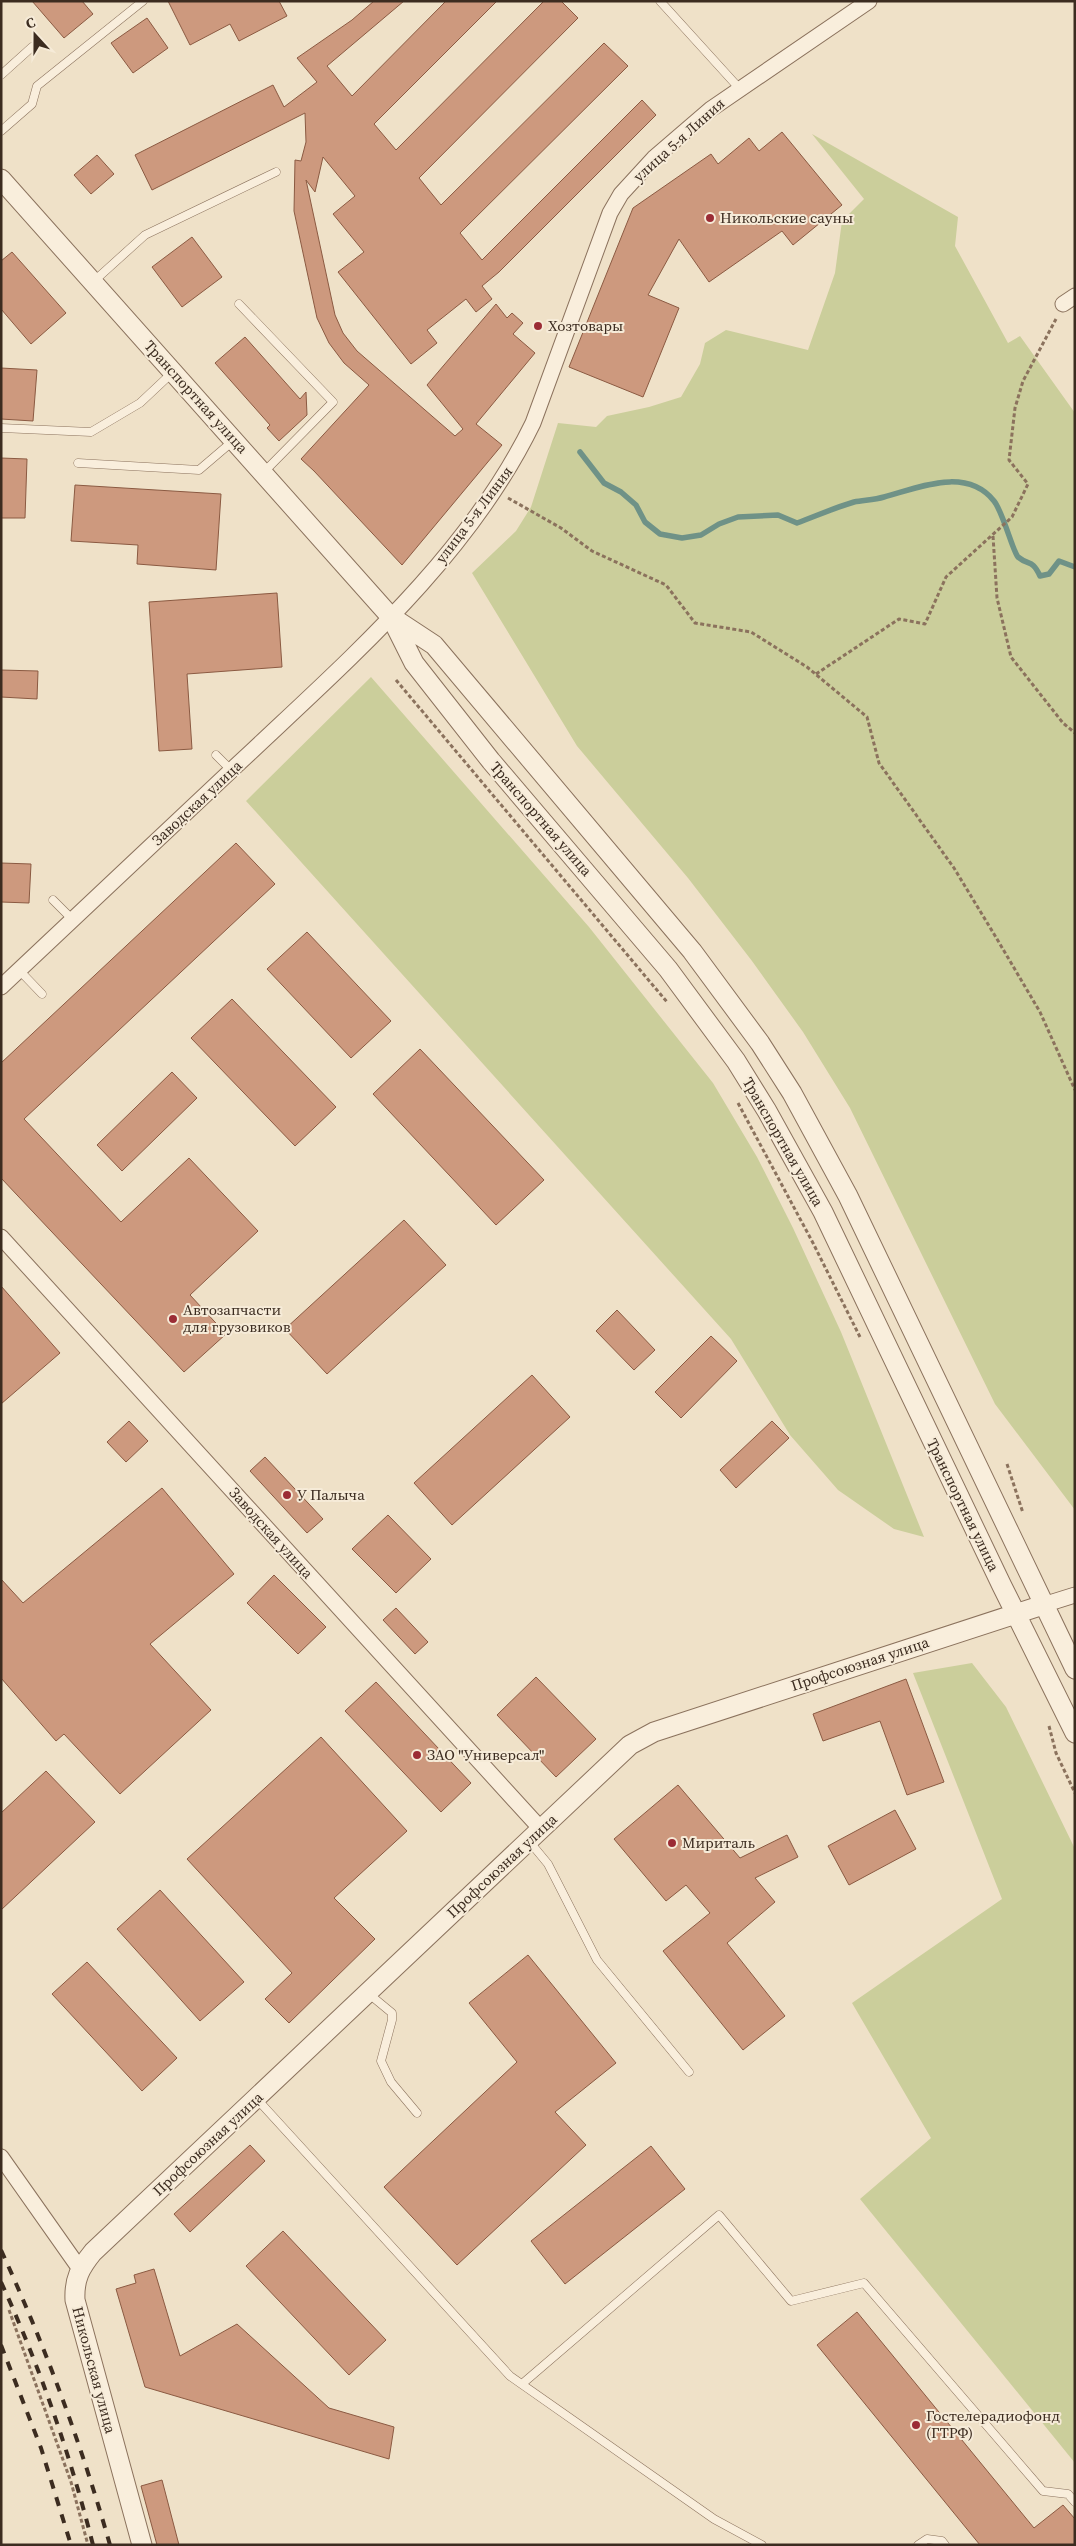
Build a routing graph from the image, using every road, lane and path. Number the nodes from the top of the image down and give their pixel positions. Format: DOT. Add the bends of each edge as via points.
graph roads {
  1 [pos="143,1"];
  2 [pos="660,1"];
  3 [pos="869,1"];
  4 [pos="32,47"];
  5 [pos="1,75"];
  6 [pos="739,88"];
  7 [pos="1,131"];
  8 [pos="276,172"];
  9 [pos="1,179"];
  10 [pos="93,282"];
  11 [pos="1069,300"];
  12 [pos="239,304"];
  13 [pos="173,372"];
  14 [pos="1,428"];
  15 [pos="234,440"];
  16 [pos="78,463"];
  17 [pos="263,472"];
  18 [pos="496,491"];
  19 [pos="994,536"];
  20 [pos="390,616"];
  21 [pos="816,674"];
  22 [pos="396,680"];
  23 [pos="1075,733"];
  24 [pos="216,755"];
  25 [pos="231,770"];
  26 [pos="53,900"];
  27 [pos="73,920"];
  28 [pos="19,970"];
  29 [pos="1,987"];
  30 [pos="42,994"];
  31 [pos="670,1005"];
  32 [pos="1075,1090"];
  33 [pos="736,1099"];
  34 [pos="1,1237"];
  35 [pos="864,1345"];
  36 [pos="1075,1595"];
  37 [pos="1044,1605"];
  38 [pos="1017,1614"];
  39 [pos="1075,1669"];
  40 [pos="1049,1724"];
  41 [pos="1075,1733"];
  42 [pos="1075,1793"];
  43 [pos="535,1835"];
  44 [pos="368,1993"];
  45 [pos="689,2072"];
  46 [pos="256,2098"];
  47 [pos="418,2113"];
  48 [pos="1,2156"];
  49 [pos="80,2270"];
  50 [pos="9,2310"];
  51 [pos="522,2384"];
  52 [pos="1075,2502"];
  53 [pos="88,2545"];
  54 [pos="142,2545"];
  55 [pos="762,2545"];
  56 [pos="918,2545"];
  57 [pos="945,2545"];
  1 -- 7 [label="lane" via="37,86 32,104"];
  2 -- 6 [label="lane"];
  3 -- 6 [label="street, улица 5-я Линия"];
  4 -- 5 [label="lane"];
  6 -- 18 [label="street, улица 5-я Линия" via="654,158 621,194 610,213 533,423"];
  8 -- 10 [label="lane" via="145,235"];
  9 -- 10 [label="street, Транспортная улица"];
  10 -- 13 [label="street, Транспортная улица"];
  11 -- 19 [label="path" via="1023,381 1015,408 1009,460 1028,484 1012,517"];
  12 -- 17 [label="lane" via="332,402"];
  13 -- 14 [label="lane" via="140,403 91,432"];
  13 -- 15 [label="street, Транспортная улица"];
  15 -- 16 [label="lane" via="199,470"];
  15 -- 17 [label="street, Транспортная улица"];
  17 -- 20 [label="street, Транспортная улица"];
  18 -- 20 [label="street, улица 5-я Линия" via="448,553"];
  18 -- 21 [label="path" via="561,528 592,551 666,585 695,623 751,632"];
  19 -- 21 [label="path" via="946,577 925,624 899,619"];
  19 -- 23 [label="path" via="997,598 1011,658 1063,723"];
  20 -- 25 [label="street, Заводская улица" via="356,653"];
  20 -- 37 [label="street, Транспортная улица" via="434,645 655,906 760,1043 848,1196"];
  20 -- 38 [label="street, Транспортная улица" via="414,663 491,761 668,969 768,1111 823,1212"];
  21 -- 32 [label="path" via="867,717 879,763 954,868 997,939 1040,1012"];
  22 -- 31 [label="path"];
  24 -- 25 [label="lane"];
  25 -- 27 [label="street, Заводская улица"];
  26 -- 27 [label="lane"];
  27 -- 28 [label="street, Заводская улица"];
  28 -- 29 [label="street, Заводская улица"];
  28 -- 30 [label="lane"];
  33 -- 35 [label="path"];
  34 -- 43 [label="street, Заводская улица"];
  36 -- 37 [label="street"];
  37 -- 38 [label="street, Профсоюзная улица"];
  37 -- 39 [label="street, Транспортная улица"];
  38 -- 41 [label="street, Транспортная улица"];
  38 -- 43 [label="street, Профсоюзная улица" via="654,1732 630,1745"];
  40 -- 42 [label="path" via="1056,1754"];
  43 -- 44 [label="street, Профсоюзная улица"];
  43 -- 45 [label="lane" via="597,1960"];
  44 -- 46 [label="street, Профсоюзная улица"];
  44 -- 47 [label="lane" via="392,2013 381,2061 391,2082"];
  46 -- 49 [label="street, Профсоюзная улица" via="93,2252"];
  46 -- 51 [label="lane" via="510,2376"];
  48 -- 49 [label="street"];
  49 -- 54 [label="street, Никольская улица" via="74,2286 75,2300"];
  50 -- 53 [label="path" via="71,2482"];
  51 -- 52 [label="lane" via="719,2215 791,2301 864,2283 1043,2491 1068,2494"];
  51 -- 55 [label="lane" via="714,2519"];
  56 -- 57 [label="lane" via="927,2539 942,2541"];
}
